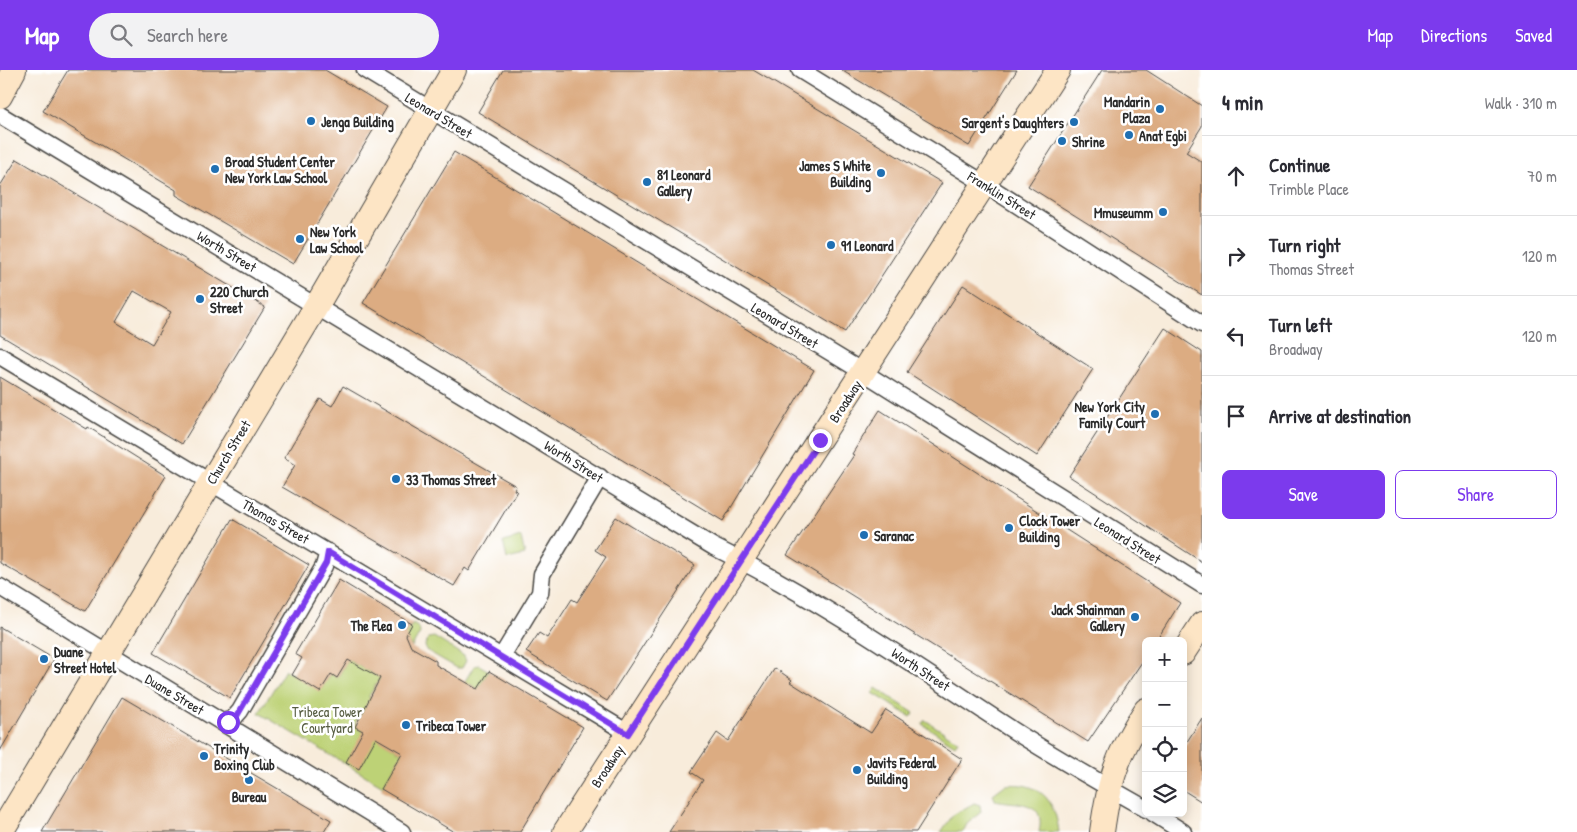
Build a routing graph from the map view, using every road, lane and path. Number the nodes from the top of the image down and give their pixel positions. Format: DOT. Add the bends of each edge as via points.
graph roads {
  1 [pos="14,70"];
  2 [pos="365,70"];
  3 [pos="454,70"];
  4 [pos="800,70"];
  5 [pos="1058,70"];
  6 [pos="0,96"];
  7 [pos="432,111"];
  8 [pos="0,115"];
  9 [pos="986,184"];
  10 [pos="316,305"];
  11 [pos="1202,324"];
  12 [pos="0,356"];
  13 [pos="864,372"];
  14 [pos="600,477"];
  15 [pos="210,482"];
  16 [pos="328,552"];
  17 [pos="740,560"];
  18 [pos="1202,585"];
  19 [pos="0,588"];
  20 [pos="1202,624"];
  21 [pos="1187,647"];
  22 [pos="108,654"];
  23 [pos="502,656"];
  24 [pos="1142,717"];
  25 [pos="223,722"];
  26 [pos="628,734"];
  27 [pos="1109,788"];
  28 [pos="1142,807"];
  29 [pos="1159,817"];
  30 [pos="0,832"];
  31 [pos="402,832"];
  32 [pos="565,832"];
  33 [pos="1102,832"];
  34 [pos="1183,832"];
  1 -- 6 [label="main road"];
  2 -- 7 [label="street, Leonard Street"];
  3 -- 7 [label="main road, Church Street"];
  4 -- 9 [label="street, Franklin Street"];
  5 -- 9 [label="main road, Broadway"];
  7 -- 10 [label="main road, Church Street"];
  7 -- 13 [label="street, Leonard Street"];
  8 -- 10 [label="street, Worth Street"];
  9 -- 11 [label="street, Franklin Street"];
  9 -- 13 [label="main road, Broadway"];
  10 -- 14 [label="street, Worth Street"];
  10 -- 15 [label="main road, Church Street"];
  12 -- 15 [label="street, Thomas Street"];
  13 -- 17 [label="main road, Broadway"];
  13 -- 18 [label="street, Leonard Street"];
  14 -- 17 [label="street, Worth Street"];
  14 -- 23 [label="street" via="542,574 540,593"];
  15 -- 16 [label="street, Thomas Street"];
  15 -- 22 [label="main road, Church Street"];
  16 -- 23 [label="street, Thomas Street"];
  16 -- 25 [label="street" via="324,566 240,711 233,719"];
  17 -- 26 [label="main road, Broadway"];
  17 -- 27 [label="street, Worth Street" via="907,658 1003,723"];
  19 -- 22 [label="street, Duane Street"];
  20 -- 21 [label="main road"];
  22 -- 25 [label="street, Duane Street"];
  22 -- 30 [label="main road, Church Street"];
  23 -- 26 [label="street, Thomas Street"];
  24 -- 27 [label="main road" via="1116,761"];
  25 -- 31 [label="street, Duane Street"];
  26 -- 32 [label="main road, Broadway"];
  27 -- 28 [label="street, Worth Street"];
  27 -- 33 [label="main road"];
  29 -- 34 [label="street"];
}
